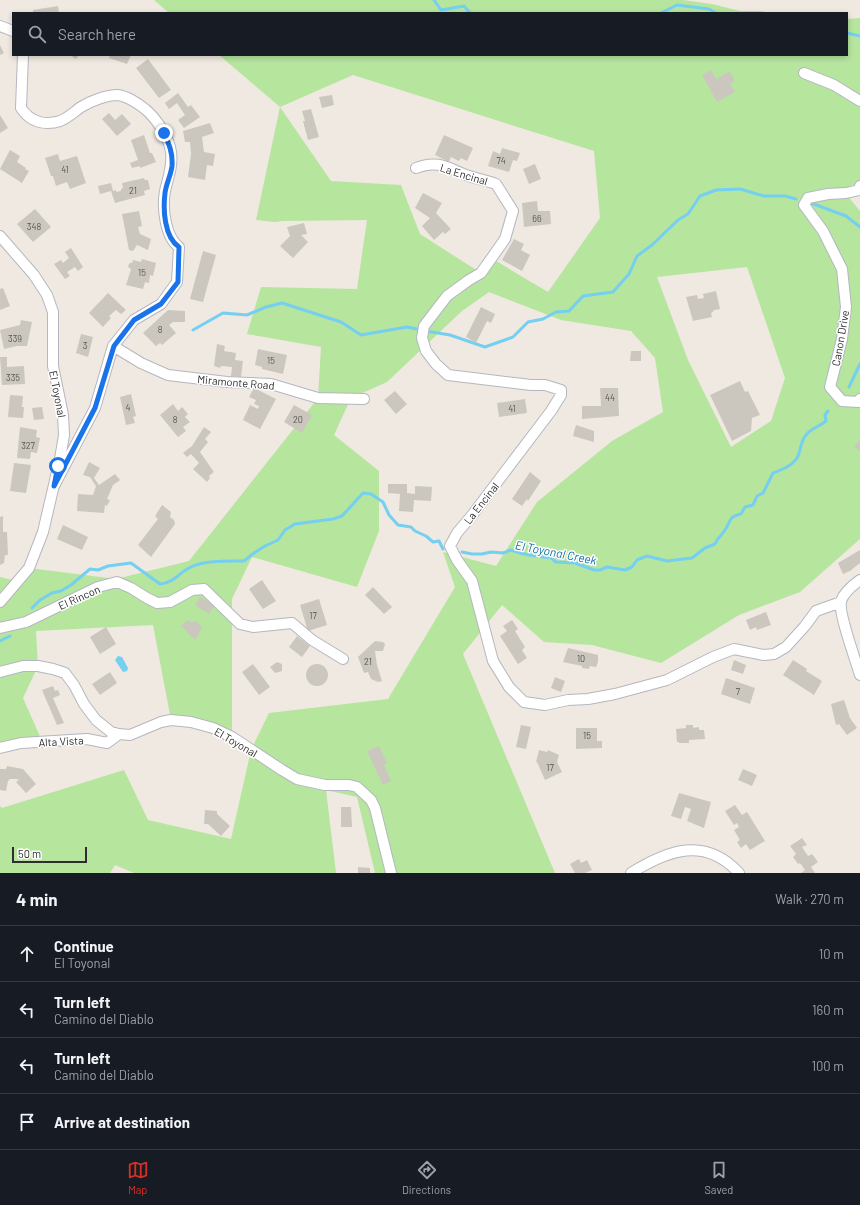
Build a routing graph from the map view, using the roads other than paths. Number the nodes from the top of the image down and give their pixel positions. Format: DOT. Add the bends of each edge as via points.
graph roads {
  1 [pos="0,26"];
  2 [pos="12,31"];
  3 [pos="23,56"];
  4 [pos="804,73"];
  5 [pos="860,101"];
  6 [pos="416,168"];
  7 [pos="860,186"];
  8 [pos="0,236"];
  9 [pos="114,346"];
  10 [pos="364,399"];
  11 [pos="860,399"];
  12 [pos="54,486"];
  13 [pos="860,580"];
  14 [pos="0,602"];
  15 [pos="841,602"];
  16 [pos="0,628"];
  17 [pos="343,659"];
  18 [pos="0,672"];
  19 [pos="860,674"];
  20 [pos="119,734"];
  21 [pos="0,748"];
  22 [pos="391,873"];
  23 [pos="632,873"];
  24 [pos="739,873"];
  1 -- 2 [label="street"];
  3 -- 9 [label="street" via="22,108 34,122 45,124 60,121 80,108 103,98 120,95 150,113 170,147 172,166 165,193 164,215 170,237 179,247 178,282 161,304 134,320"];
  4 -- 5 [label="street" via="834,85"];
  6 -- 15 [label="street, La Encinal" via="444,165 496,184 513,211 506,239 481,273 447,296 424,326 422,338 426,351 448,375 561,390 561,395 551,411 456,533 450,546 472,581 492,661 509,687 524,702 545,705 615,694 667,680 734,649 764,655 774,654 786,646 816,611"];
  7 -- 11 [label="street, Canon Drive" via="859,190 846,194 808,198 804,205 823,231 842,269 846,306 842,339 830,387 842,401 858,402"];
  8 -- 12 [label="street, El Toyonal" via="48,295 53,312 52,366 63,415 64,435"];
  9 -- 10 [label="street, Miramonte Road" via="141,363 168,375 272,384 318,398"];
  9 -- 12 [label="street" via="95,408"];
  12 -- 14 [label="street, El Toyonal" via="43,532 28,568"];
  13 -- 15 [label="street" via="850,588"];
  15 -- 19 [label="street" via="845,626"];
  16 -- 17 [label="street, El Rincon" via="26,622 98,587 117,582 157,603 170,602 192,590 204,589 240,624 253,627 292,623 312,640"];
  18 -- 20 [label="street" via="23,666 38,666 65,673 96,720 104,728"];
  20 -- 21 [label="street, Alta Vista" via="106,743 86,739 21,743"];
  20 -- 22 [label="street, El Toyonal" via="130,735 172,720 191,722 232,737 297,779 325,785 357,787 371,800 375,808"];
  23 -- 24 [label="street" via="660,857 689,849 709,852"];
}
